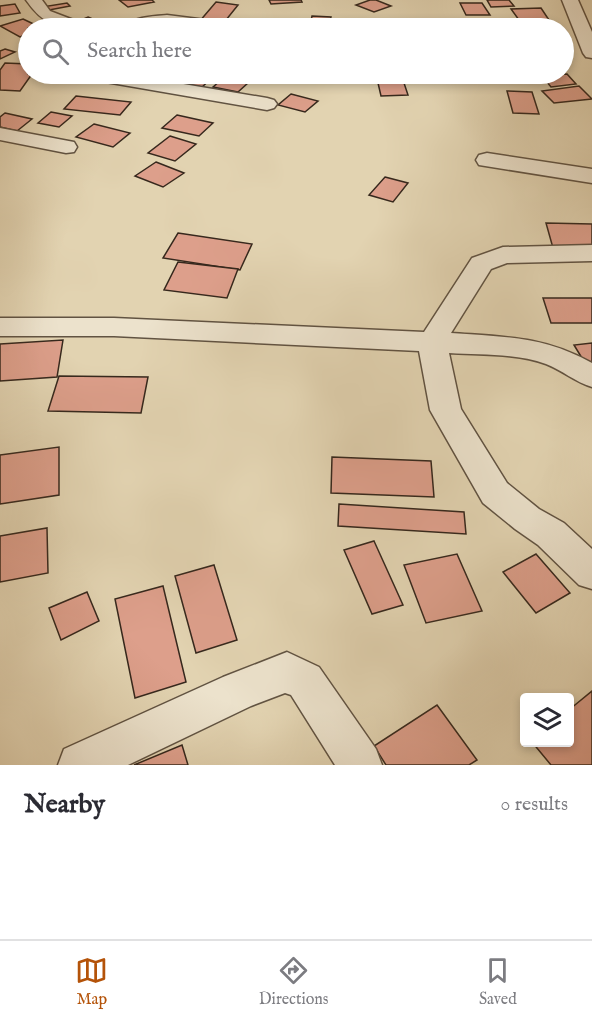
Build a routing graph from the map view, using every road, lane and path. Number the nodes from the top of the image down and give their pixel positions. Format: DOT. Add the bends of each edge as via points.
graph roads {
  1 [pos="37,0"];
  2 [pos="570,0"];
  3 [pos="54,18"];
  4 [pos="592,53"];
  5 [pos="152,84"];
  6 [pos="267,104"];
  7 [pos="0,134"];
  8 [pos="66,147"];
  9 [pos="487,160"];
  10 [pos="592,176"];
  11 [pos="592,253"];
  12 [pos="0,327"];
  13 [pos="432,342"];
  14 [pos="592,376"];
  15 [pos="592,573"];
  16 [pos="80,765"];
  17 [pos="360,765"];
  1 -- 3 [label="street" via="44,14"];
  2 -- 4 [label="street"];
  5 -- 6 [label="street"];
  7 -- 8 [label="street"];
  9 -- 10 [label="street"];
  11 -- 13 [label="street" via="502,255 481,264"];
  12 -- 13 [label="street" via="114,327"];
  13 -- 14 [label="street" via="526,348 558,357"];
  13 -- 15 [label="street" via="446,410 495,493 551,534"];
  16 -- 17 [label="street" via="287,672 305,681"];
}
